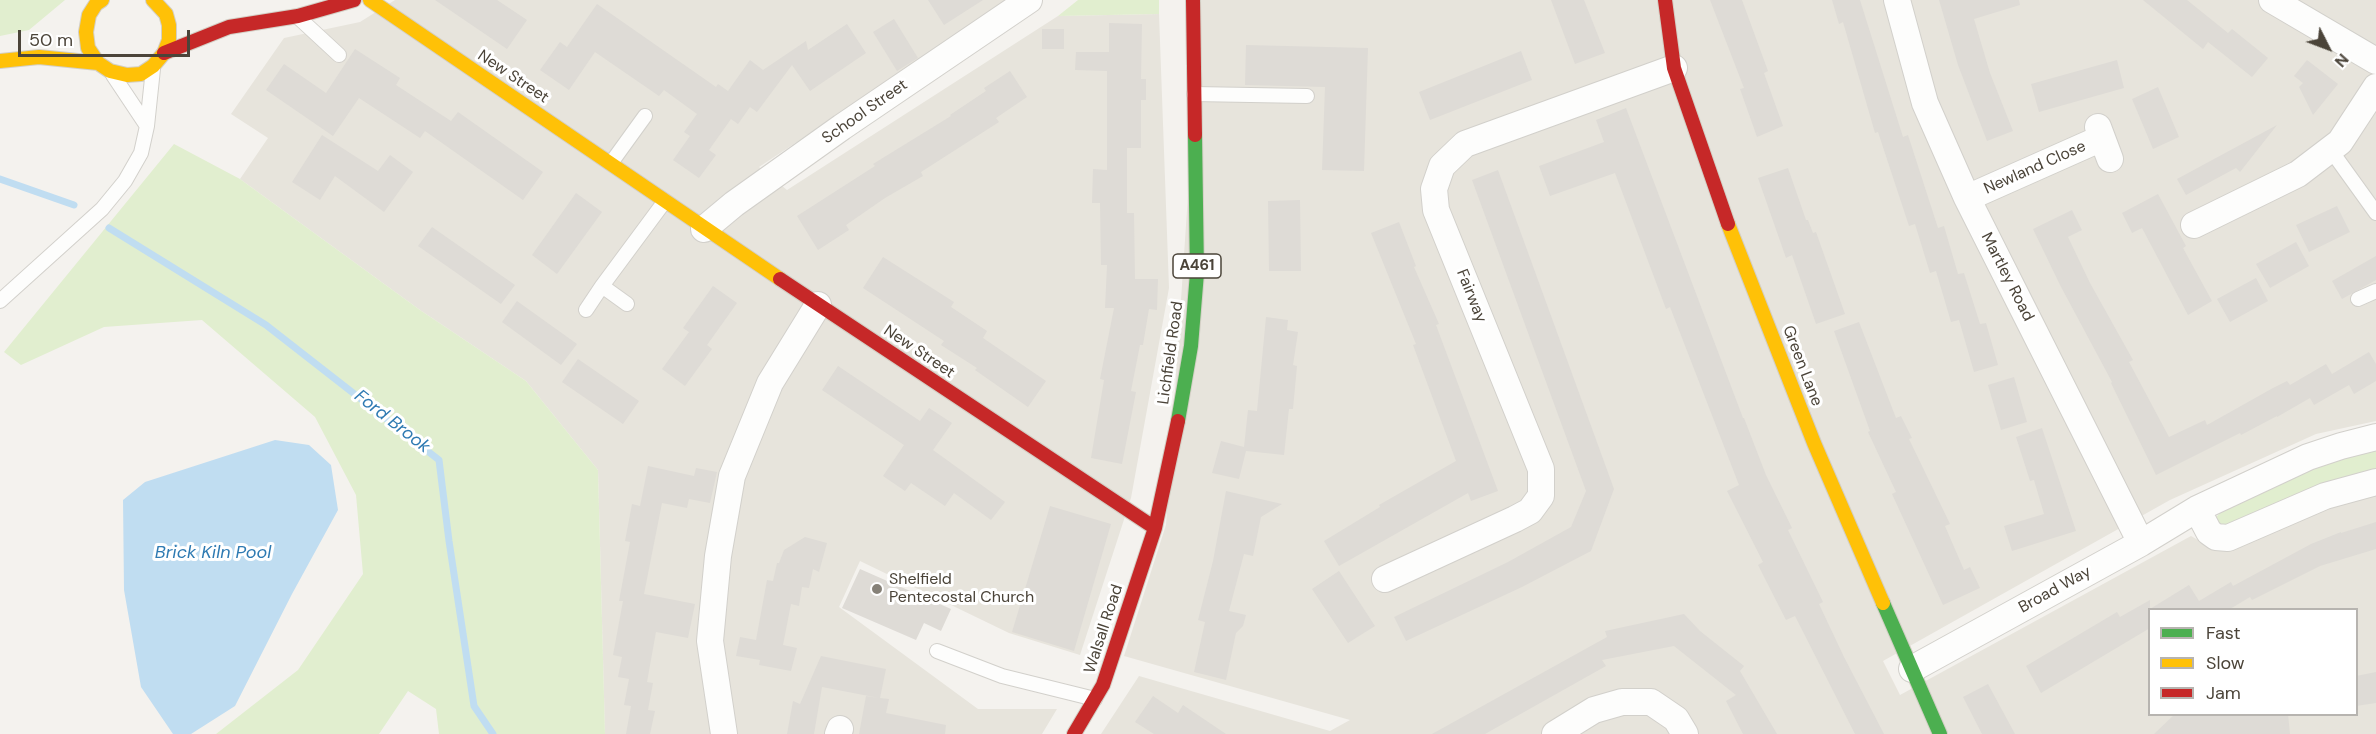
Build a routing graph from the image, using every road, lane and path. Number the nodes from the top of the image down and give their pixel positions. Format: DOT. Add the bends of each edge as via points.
graph roads {
  1 [pos="354,0"];
  2 [pos="370,0"];
  3 [pos="1029,0"];
  4 [pos="1193,0"];
  5 [pos="1665,0"];
  6 [pos="1897,0"];
  7 [pos="2272,0"];
  8 [pos="156,2"];
  9 [pos="96,5"];
  10 [pos="179,11"];
  11 [pos="298,16"];
  12 [pos="209,21"];
  13 [pos="229,27"];
  14 [pos="164,53"];
  15 [pos="339,55"];
  16 [pos="39,57"];
  17 [pos="0,61"];
  18 [pos="2376,61"];
  19 [pos="98,63"];
  20 [pos="153,66"];
  21 [pos="1674,68"];
  22 [pos="110,71"];
  23 [pos="2376,87"];
  24 [pos="1194,94"];
  25 [pos="1307,96"];
  26 [pos="645,116"];
  27 [pos="147,126"];
  28 [pos="2103,141"];
  29 [pos="2330,149"];
  30 [pos="611,164"];
  31 [pos="1967,198"];
  32 [pos="665,201"];
  33 [pos="2376,213"];
  34 [pos="2205,215"];
  35 [pos="704,229"];
  36 [pos="602,286"];
  37 [pos="2376,291"];
  38 [pos="2358,300"];
  39 [pos="0,301"];
  40 [pos="627,304"];
  41 [pos="818,305"];
  42 [pos="586,310"];
  43 [pos="2376,437"];
  44 [pos="2376,482"];
  45 [pos="2197,509"];
  46 [pos="1155,528"];
  47 [pos="2141,543"];
  48 [pos="1384,579"];
  49 [pos="938,651"];
  50 [pos="1912,669"];
  51 [pos="1095,699"];
  52 [pos="1075,733"];
  53 [pos="724,734"];
  54 [pos="1555,734"];
  55 [pos="1685,734"];
  56 [pos="1940,734"];
  1 -- 11 [label="main road"];
  2 -- 30 [label="main road, New Street"];
  3 -- 35 [label="street, School Street" via="812,148"];
  4 -- 24 [label="main road, Lichfield Road / A461"];
  5 -- 21 [label="main road, Green Lane"];
  6 -- 31 [label="street, Martley Road" via="1926,103"];
  7 -- 18 [label="street"];
  8 -- 10 [label="main road"];
  8 -- 14 [label="main road" via="169,25"];
  9 -- 16 [label="main road" via="67,39"];
  9 -- 19 [label="main road" via="86,32 88,48"];
  11 -- 13 [label="main road"];
  11 -- 15 [label="lane"];
  12 -- 13 [label="main road"];
  13 -- 14 [label="main road"];
  14 -- 20 [label="main road"];
  16 -- 17 [label="main road"];
  16 -- 19 [label="main road"];
  19 -- 22 [label="main road"];
  20 -- 22 [label="main road" via="141,74"];
  20 -- 27 [label="lane"];
  21 -- 48 [label="street, Fairway" via="1465,144 1442,166 1434,189 1436,210 1541,469 1541,496 1530,511 1515,519"];
  21 -- 50 [label="main road, Green Lane" via="1717,195 1814,443"];
  22 -- 27 [label="lane"];
  23 -- 29 [label="street" via="2340,142"];
  24 -- 25 [label="lane"];
  24 -- 46 [label="main road, Lichfield Road / A461" via="1197,273 1191,346"];
  26 -- 30 [label="lane"];
  27 -- 39 [label="lane" via="141,153 102,209"];
  28 -- 31 [label="street, Newland Close"];
  29 -- 33 [label="lane"];
  29 -- 34 [label="street" via="2298,174"];
  30 -- 32 [label="main road, New Street"];
  31 -- 47 [label="street, Martley Road"];
  32 -- 35 [label="main road, New Street"];
  32 -- 36 [label="lane"];
  35 -- 41 [label="main road, New Street"];
  36 -- 40 [label="lane"];
  36 -- 42 [label="lane"];
  37 -- 38 [label="lane"];
  41 -- 46 [label="main road, New Street"];
  41 -- 53 [label="street" via="770,383 732,476 718,556 710,640"];
  43 -- 45 [label="street, Broad Way" via="2308,458"];
  44 -- 45 [label="street" via="2325,496 2228,538 2209,532"];
  45 -- 47 [label="street, Broad Way"];
  46 -- 51 [label="main road, Walsall Road / A461"];
  47 -- 50 [label="street, Broad Way"];
  49 -- 51 [label="lane" via="1002,676"];
  50 -- 56 [label="main road, Green Lane"];
  51 -- 52 [label="main road, Walsall Road / A461"];
  54 -- 55 [label="street" via="1593,710 1623,702 1651,702 1676,719"];
}
